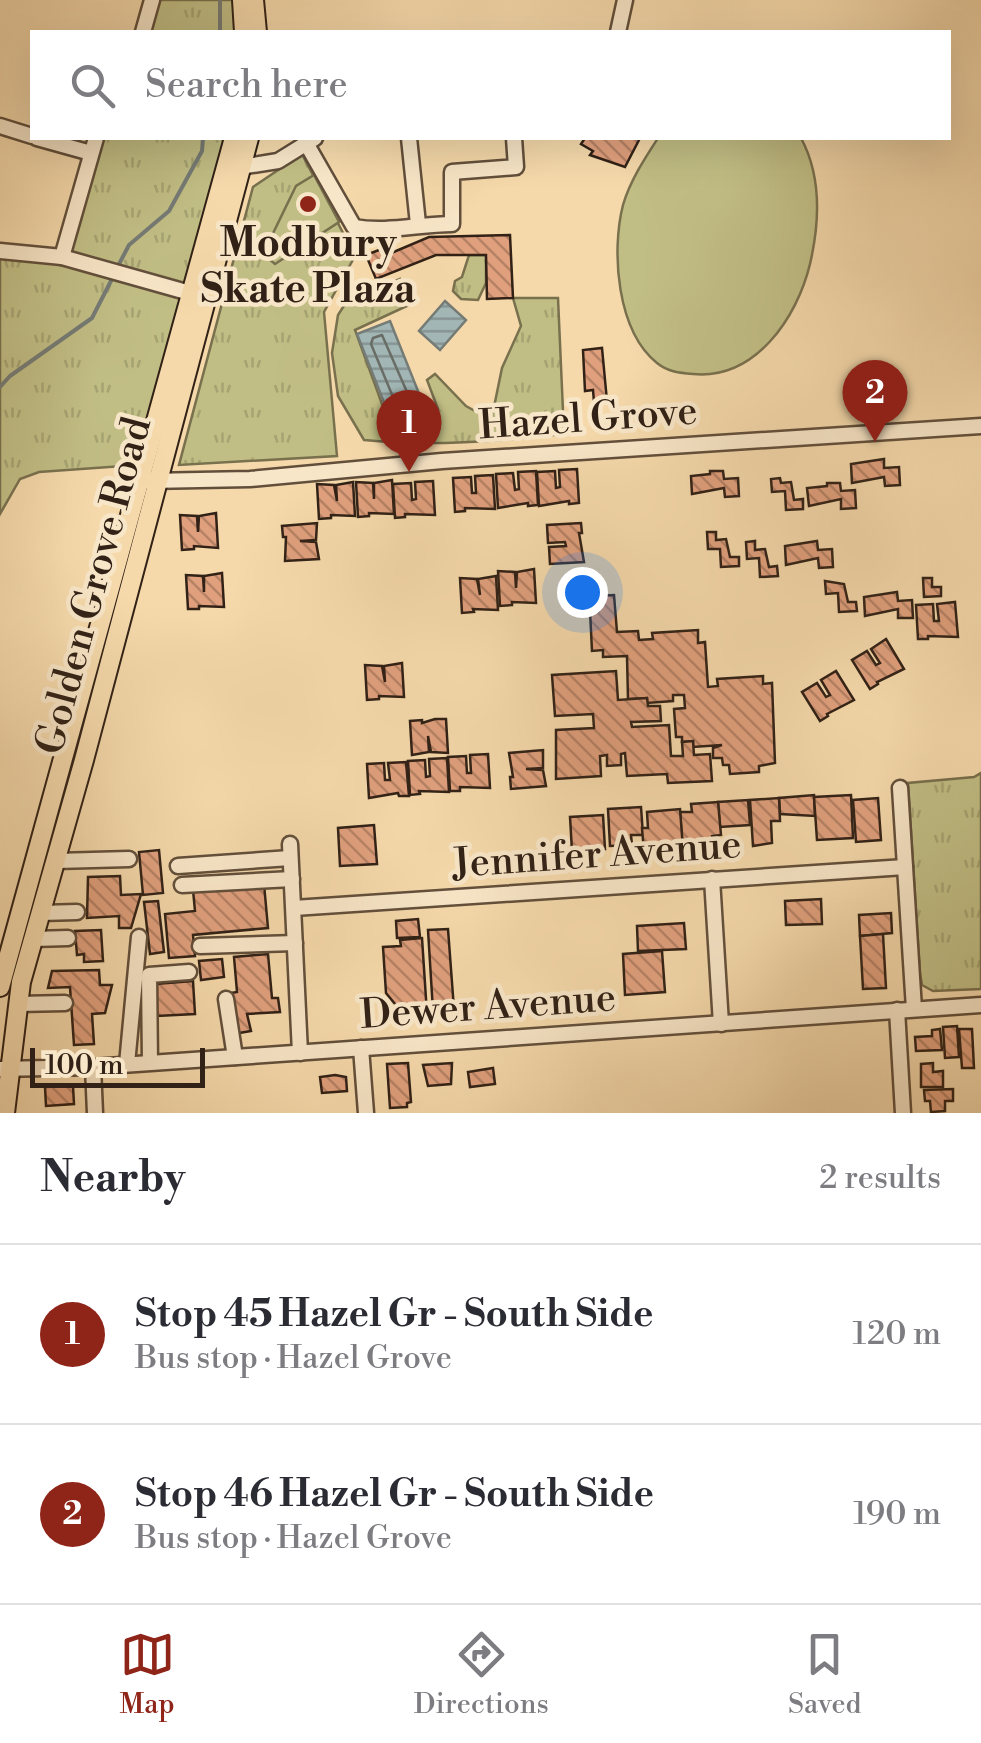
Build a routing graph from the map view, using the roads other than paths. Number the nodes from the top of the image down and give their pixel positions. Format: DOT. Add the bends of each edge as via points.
graph roads {
  1 [pos="150,0"];
  2 [pos="625,0"];
  3 [pos="143,30"];
  4 [pos="618,30"];
  5 [pos="0,126"];
  6 [pos="30,135"];
  7 [pos="46,140"];
  8 [pos="95,140"];
  9 [pos="234,140"];
  10 [pos="248,140"];
  11 [pos="311,140"];
  12 [pos="409,140"];
  13 [pos="514,140"];
  14 [pos="91,153"];
  15 [pos="235,168"];
  16 [pos="418,224"];
  17 [pos="0,250"];
  18 [pos="62,257"];
  19 [pos="199,295"];
  20 [pos="981,426"];
  21 [pos="150,481"];
  22 [pos="900,788"];
  23 [pos="129,859"];
  24 [pos="56,861"];
  25 [pos="178,866"];
  26 [pos="905,867"];
  27 [pos="292,879"];
  28 [pos="712,879"];
  29 [pos="182,886"];
  30 [pos="294,908"];
  31 [pos="78,912"];
  32 [pos="40,914"];
  33 [pos="139,936"];
  34 [pos="68,938"];
  35 [pos="33,939"];
  36 [pos="294,942"];
  37 [pos="200,946"];
  38 [pos="189,972"];
  39 [pos="1,976"];
  40 [pos="21,982"];
  41 [pos="0,987"];
  42 [pos="226,999"];
  43 [pos="65,1003"];
  44 [pos="18,1004"];
  45 [pos="981,1005"];
  46 [pos="896,1010"];
  47 [pos="914,1010"];
  48 [pos="721,1024"];
  49 [pos="361,1048"];
  50 [pos="300,1053"];
  51 [pos="236,1056"];
  52 [pos="150,1062"];
  53 [pos="128,1064"];
  54 [pos="93,1067"];
  55 [pos="4,1070"];
  56 [pos="6,1113"];
  57 [pos="95,1113"];
  58 [pos="366,1113"];
  59 [pos="903,1113"];
  1 -- 3 [label="street"];
  2 -- 4 [label="street"];
  5 -- 6 [label="street"];
  7 -- 14 [label="street"];
  8 -- 14 [label="street"];
  9 -- 15 [label="main road, Golden Grove Road"];
  10 -- 15 [label="main road, Golden Grove Road"];
  11 -- 15 [label="street" via="278,161"];
  11 -- 16 [label="street" via="354,227 379,232"];
  12 -- 16 [label="street"];
  13 -- 16 [label="street" via="516,166 452,172 452,224"];
  14 -- 18 [label="street"];
  15 -- 19 [label="main road, Golden Grove Road"];
  17 -- 18 [label="street"];
  18 -- 19 [label="street"];
  19 -- 21 [label="main road, Golden Grove Road"];
  20 -- 21 [label="street, Hazel Grove" via="250,480"];
  21 -- 24 [label="main road, Golden Grove Road"];
  21 -- 39 [label="main road, Golden Grove Road"];
  22 -- 26 [label="street"];
  23 -- 24 [label="street"];
  24 -- 32 [label="main road, Golden Grove Road"];
  25 -- 27 [label="street" via="290,851"];
  26 -- 28 [label="street, Jennifer Avenue"];
  26 -- 47 [label="street"];
  27 -- 29 [label="street"];
  27 -- 30 [label="street"];
  28 -- 30 [label="street, Jennifer Avenue"];
  28 -- 48 [label="street"];
  30 -- 36 [label="street"];
  31 -- 32 [label="street"];
  32 -- 35 [label="main road, Golden Grove Road"];
  33 -- 53 [label="street"];
  34 -- 35 [label="street"];
  35 -- 40 [label="main road, Golden Grove Road"];
  36 -- 37 [label="street"];
  36 -- 50 [label="street"];
  38 -- 52 [label="street" via="149,975"];
  39 -- 40 [label="street"];
  39 -- 41 [label="main road, Golden Grove Road"];
  40 -- 44 [label="main road, Golden Grove Road"];
  42 -- 51 [label="street"];
  43 -- 44 [label="street"];
  44 -- 55 [label="main road, Golden Grove Road"];
  45 -- 47 [label="street, Dewer Avenue"];
  46 -- 47 [label="street, Dewer Avenue"];
  46 -- 48 [label="street, Dewer Avenue"];
  46 -- 59 [label="street"];
  48 -- 49 [label="street, Dewer Avenue"];
  49 -- 50 [label="street, Dewer Avenue"];
  49 -- 58 [label="street"];
  50 -- 51 [label="street, Dewer Avenue"];
  51 -- 52 [label="street, Dewer Avenue"];
  52 -- 53 [label="street, Dewer Avenue"];
  53 -- 54 [label="street, Dewer Avenue"];
  54 -- 55 [label="street, Dewer Avenue"];
  54 -- 57 [label="street"];
  55 -- 56 [label="main road, Golden Grove Road"];
}
